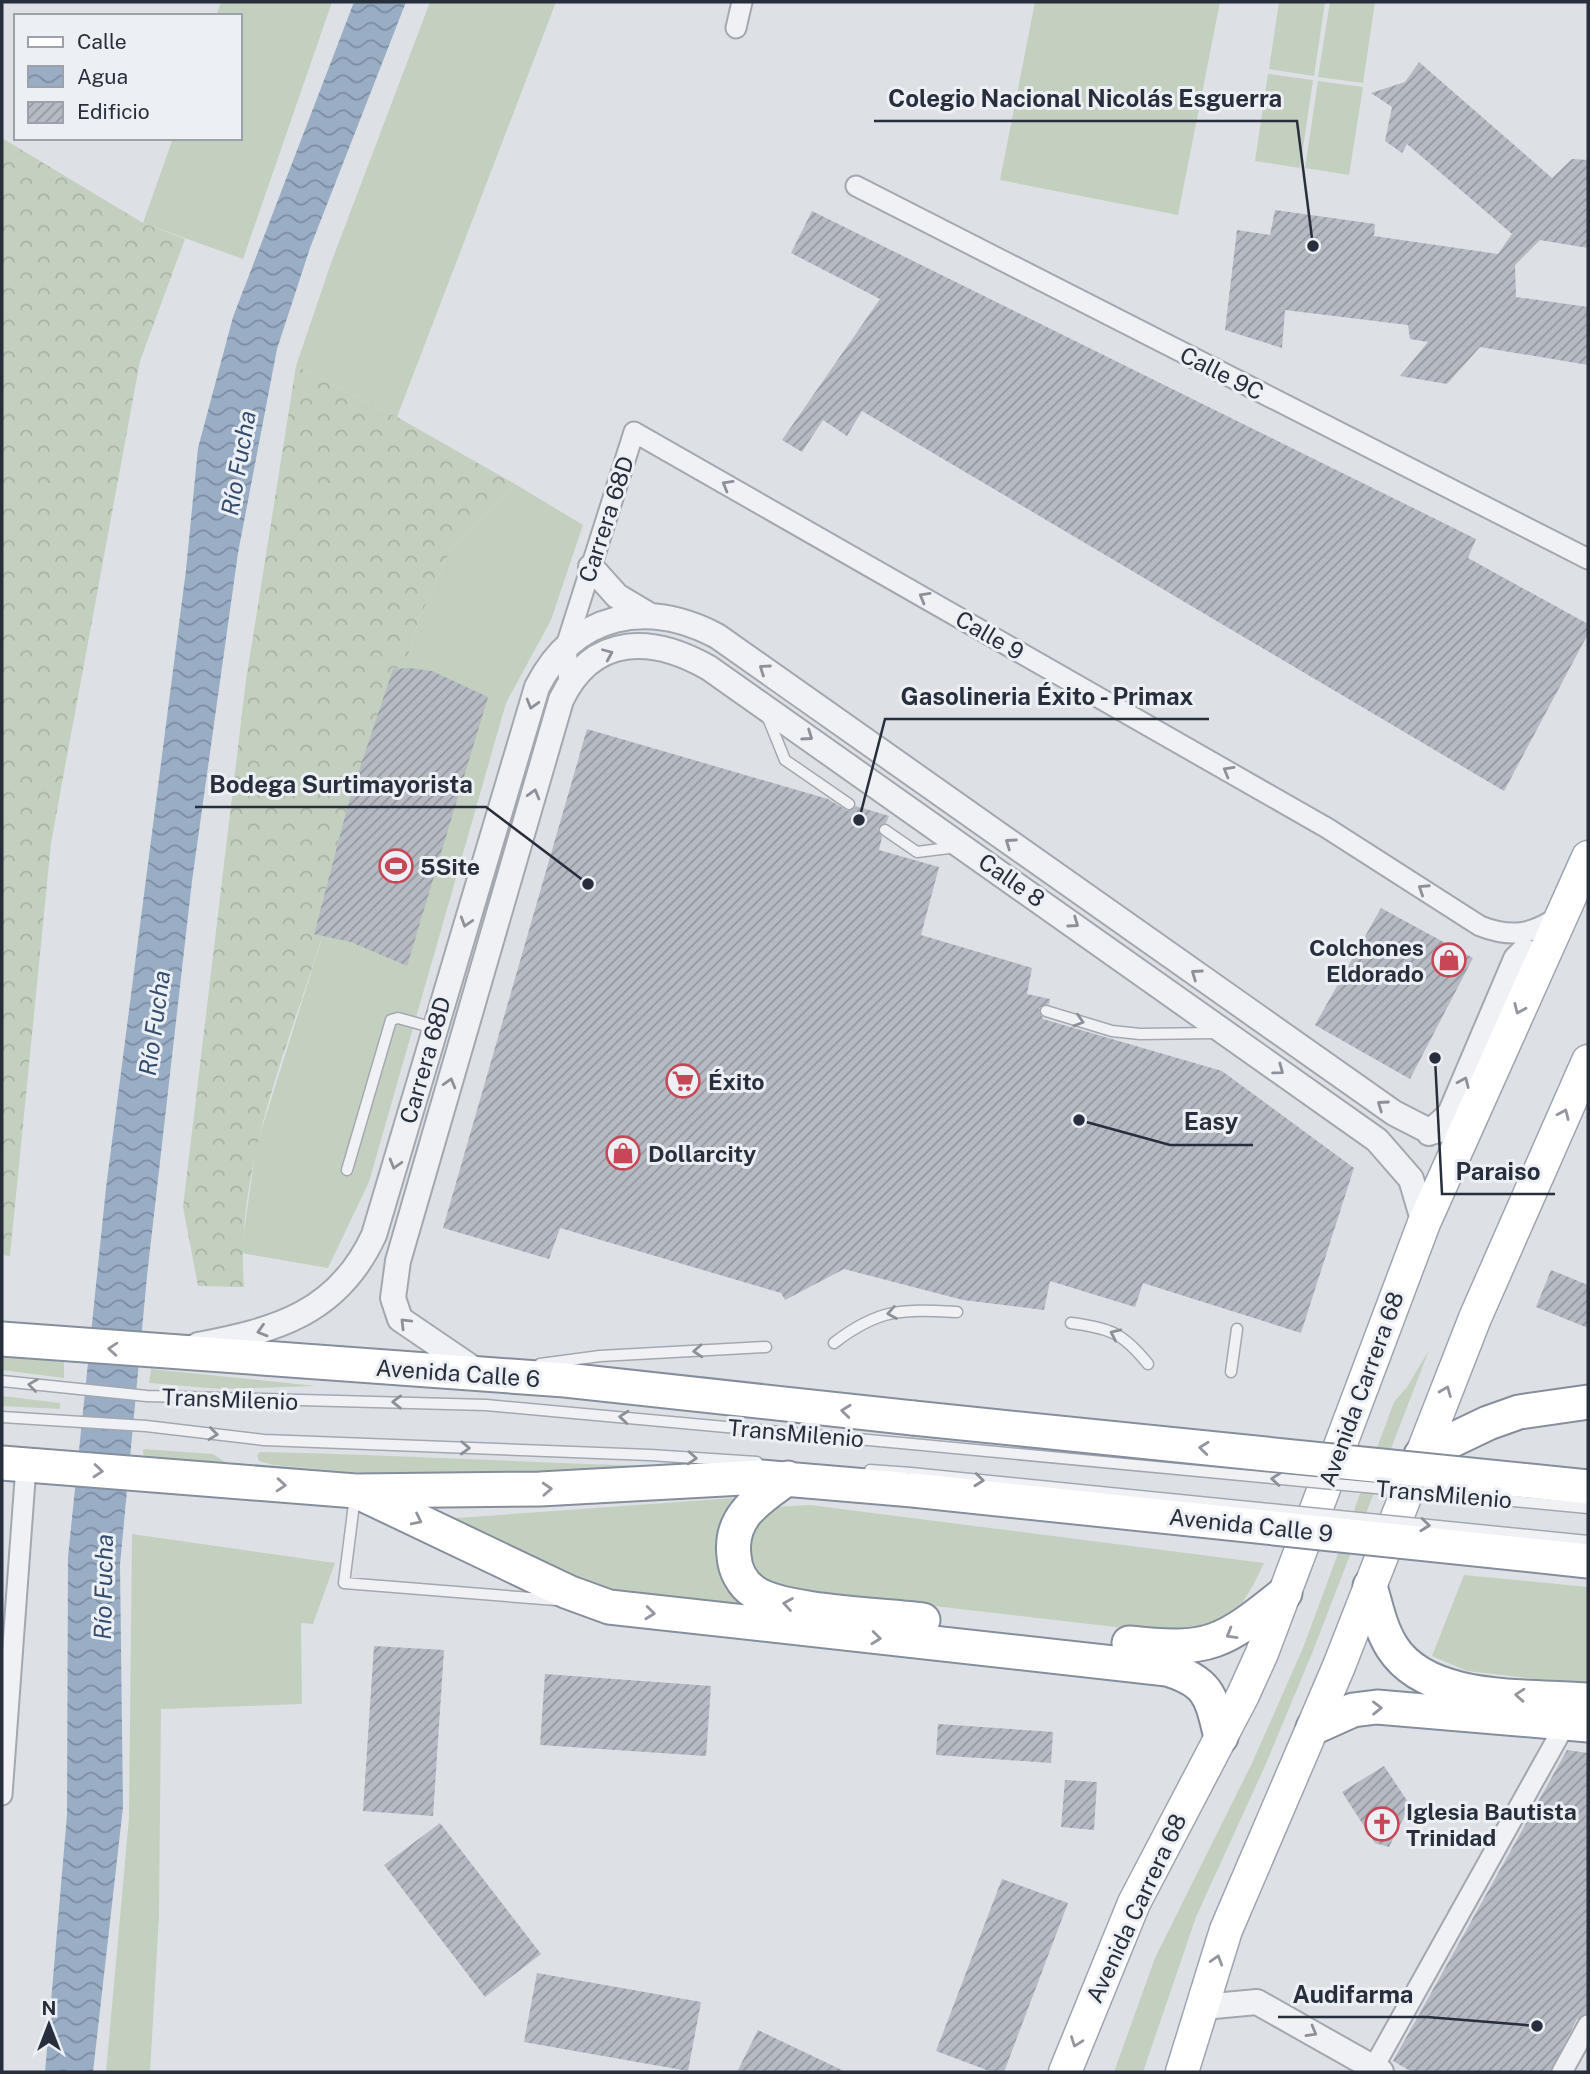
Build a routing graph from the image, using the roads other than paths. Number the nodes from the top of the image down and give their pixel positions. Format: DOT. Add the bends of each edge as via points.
graph roads {
  1 [pos="742,2"];
  2 [pos="736,28"];
  3 [pos="856,186"];
  4 [pos="634,432"];
  5 [pos="1588,559"];
  6 [pos="591,567"];
  7 [pos="649,615"];
  8 [pos="566,646"];
  9 [pos="565,691"];
  10 [pos="762,705"];
  11 [pos="849,804"];
  12 [pos="884,830"];
  13 [pos="965,846"];
  14 [pos="1588,858"];
  15 [pos="1564,912"];
  16 [pos="1537,969"];
  17 [pos="1046,1011"];
  18 [pos="434,1028"];
  19 [pos="1237,1039"];
  20 [pos="1588,1061"];
  21 [pos="1468,1123"];
  22 [pos="1431,1132"];
  23 [pos="1377,1140"];
  24 [pos="347,1170"];
  25 [pos="1424,1223"];
  26 [pos="957,1312"];
  27 [pos="1071,1323"];
  28 [pos="1237,1329"];
  29 [pos="2,1339"];
  30 [pos="835,1343"];
  31 [pos="766,1348"];
  32 [pos="160,1353"];
  33 [pos="1148,1364"];
  34 [pos="1231,1372"];
  35 [pos="482,1374"];
  36 [pos="1588,1380"];
  37 [pos="2,1381"];
  38 [pos="1588,1402"];
  39 [pos="1519,1412"];
  40 [pos="2,1417"];
  41 [pos="913,1431"];
  42 [pos="1421,1455"];
  43 [pos="28,1466"];
  44 [pos="856,1469"];
  45 [pos="781,1471"];
  46 [pos="912,1481"];
  47 [pos="1588,1487"];
  48 [pos="356,1491"];
  49 [pos="1588,1508"];
  50 [pos="11,1529"];
  51 [pos="1588,1541"];
  52 [pos="1588,1561"];
  53 [pos="1370,1586"];
  54 [pos="1285,1593"];
  55 [pos="598,1604"];
  56 [pos="7,1644"];
  57 [pos="1581,1716"];
  58 [pos="1313,1728"];
  59 [pos="1221,1737"];
  60 [pos="3,1753"];
  61 [pos="2,1795"];
  62 [pos="1203,2007"];
  63 [pos="1588,2025"];
  64 [pos="1375,2071"];
  65 [pos="1065,2072"];
  66 [pos="1182,2072"];
  67 [pos="1562,2072"];
  1 -- 2 [label="street"];
  3 -- 5 [label="street, Calle 9C"];
  4 -- 6 [label="street, Carrera 68D"];
  15 -- 4 [label="street, Calle 9, one-way" via="1538,930 1519,935 1480,926 1327,828"];
  6 -- 7 [label="street" via="617,596"];
  6 -- 8 [label="street, Carrera 68D"];
  7 -- 8 [label="street, Calle 8" via="597,626"];
  22 -- 7 [label="street, Calle 8, one-way" via="1394,1114 718,636 683,620"];
  8 -- 9 [label="street, Carrera 68D"];
  8 -- 18 [label="street, Carrera 68D, one-way" via="537,687"];
  9 -- 10 [label="street, Calle 8, one-way" via="605,653 650,645 685,654"];
  35 -- 9 [label="street, Carrera 68D, one-way" via="404,1324 394,1306 395,1278"];
  10 -- 11 [label="lane" via="786,760"];
  10 -- 13 [label="street, Calle 8, one-way"];
  12 -- 13 [label="lane" via="916,852"];
  13 -- 19 [label="street, Calle 8, one-way"];
  14 -- 15 [label="main road, Avenida Carrera 68"];
  15 -- 16 [label="main road, Avenida Carrera 68"];
  16 -- 21 [label="main road, Avenida Carrera 68, one-way"];
  22 -- 16 [label="street, one-way" via="1450,1114 1516,959 1524,951 1532,952"];
  17 -- 19 [label="lane, one-way" via="1112,1031 1202,1031"];
  18 -- 24 [label="lane" via="391,1020"];
  18 -- 32 [label="street, Carrera 68D, one-way" via="374,1234 353,1272 318,1305 265,1331"];
  19 -- 23 [label="street, Calle 8, one-way"];
  42 -- 20 [label="main road, one-way" via="1519,1212"];
  21 -- 22 [label="street"];
  21 -- 25 [label="main road, Avenida Carrera 68"];
  22 -- 23 [label="street" via="1406,1141"];
  23 -- 25 [label="street, Calle 8" via="1411,1179"];
  25 -- 54 [label="main road, Avenida Carrera 68"];
  26 -- 30 [label="lane, one-way" via="885,1313 859,1324"];
  33 -- 27 [label="lane, one-way" via="1125,1338 1108,1329"];
  28 -- 34 [label="lane"];
  32 -- 29 [label="highway, Avenida Calle 6, one-way"];
  31 -- 35 [label="lane, one-way" via="600,1356"];
  32 -- 35 [label="highway, Avenida Calle 6"];
  41 -- 35 [label="highway, Avenida Calle 6, one-way" via="608,1384"];
  36 -- 39 [label="highway" via="1553,1383"];
  41 -- 37 [label="lane, TransMilenio, one-way" via="486,1405 147,1396"];
  38 -- 39 [label="highway"];
  39 -- 42 [label="highway"];
  40 -- 45 [label="lane, TransMilenio, one-way" via="146,1426 264,1440 650,1455"];
  47 -- 41 [label="highway, one-way, bridge"];
  49 -- 41 [label="lane, TransMilenio, one-way, bridge"];
  42 -- 53 [label="main road"];
  43 -- 48 [label="highway, one-way"];
  43 -- 50 [label="street"];
  44 -- 46 [label="lane, TransMilenio"];
  45 -- 46 [label="highway"];
  48 -- 45 [label="highway, one-way" via="540,1489"];
  54 -- 45 [label="highway, one-way" via="1226,1638 1180,1648 782,1604 752,1591 741,1578 732,1546 740,1517"];
  46 -- 51 [label="lane, TransMilenio, one-way, bridge"];
  46 -- 52 [label="highway, Avenida Calle 9, bridge"];
  48 -- 55 [label="highway, one-way"];
  48 -- 55 [label="lane" via="344,1583"];
  50 -- 56 [label="street"];
  57 -- 53 [label="highway, one-way" via="1422,1676 1391,1646"];
  53 -- 58 [label="main road"];
  54 -- 59 [label="main road, Avenida Carrera 68" via="1248,1685"];
  55 -- 59 [label="highway, one-way" via="1167,1669 1193,1678 1205,1689"];
  56 -- 60 [label="street"];
  58 -- 57 [label="highway, one-way" via="1353,1710 1377,1707"];
  57 -- 64 [label="street"];
  62 -- 58 [label="main road, one-way" via="1226,1930"];
  59 -- 65 [label="main road, Avenida Carrera 68, one-way" via="1134,1903"];
  60 -- 61 [label="street"];
  62 -- 64 [label="street, one-way" via="1256,2002"];
  62 -- 66 [label="main road"];
  63 -- 67 [label="street"];
}
